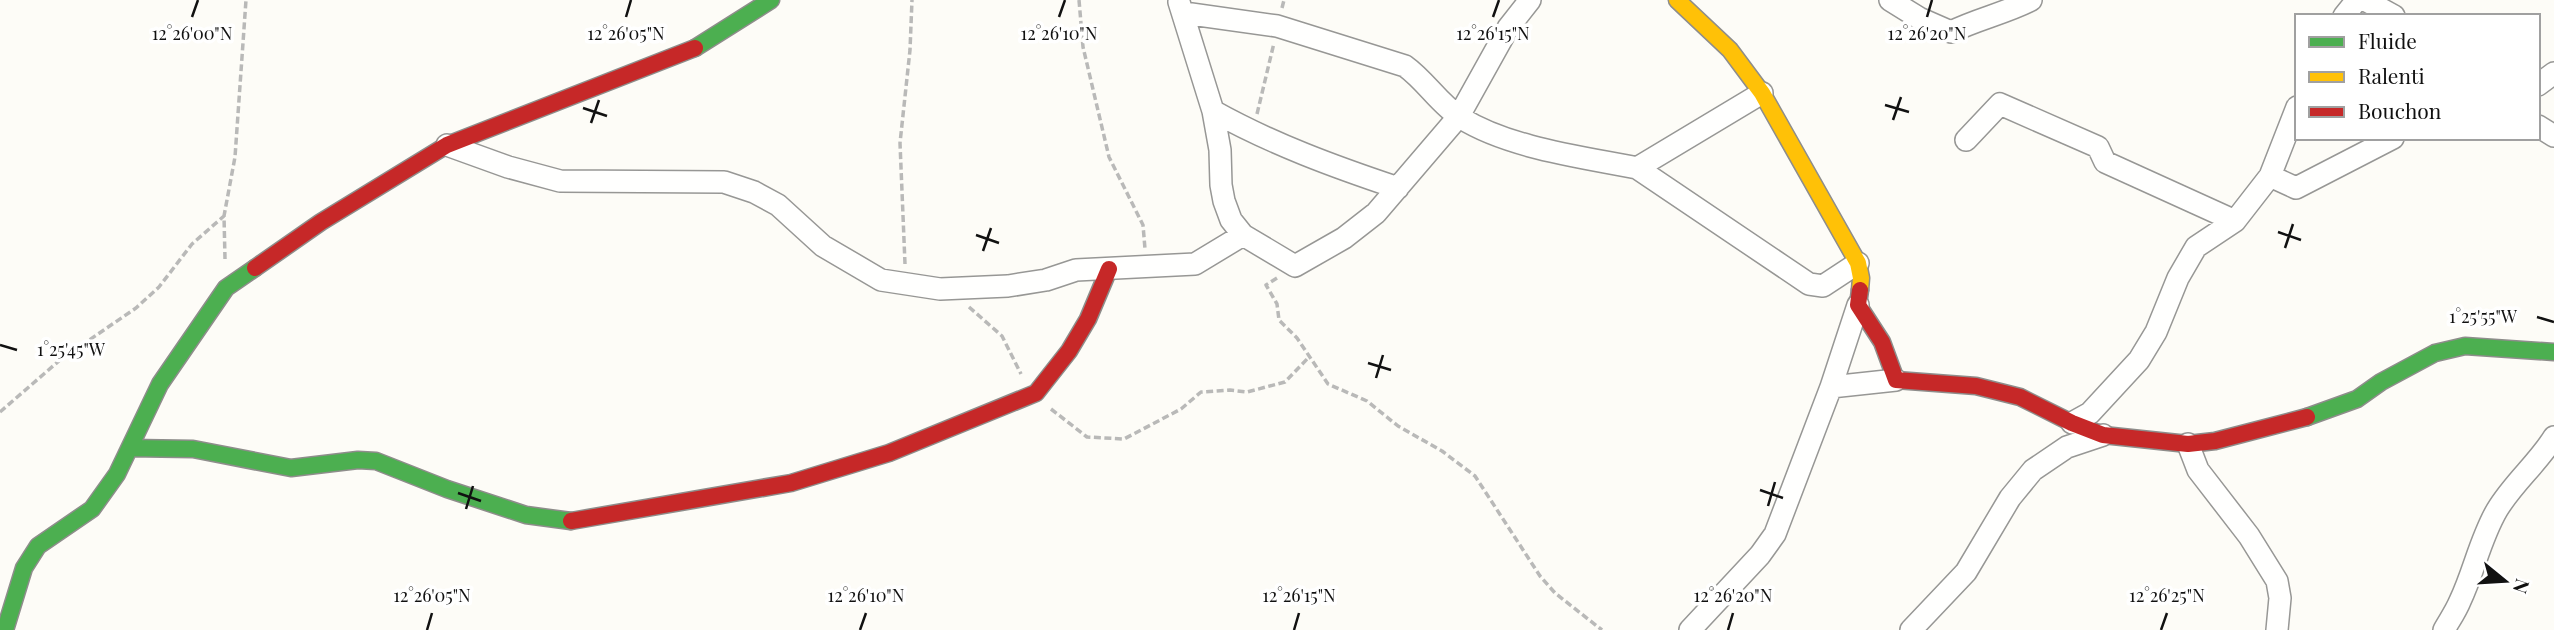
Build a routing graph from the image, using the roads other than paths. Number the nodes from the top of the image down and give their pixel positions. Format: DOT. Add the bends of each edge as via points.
graph roads {
  1 [pos="771,0"];
  2 [pos="1530,0"];
  3 [pos="1677,0"];
  4 [pos="1890,0"];
  5 [pos="2031,0"];
  6 [pos="2357,0"];
  7 [pos="2365,0"];
  8 [pos="1181,6"];
  9 [pos="2346,14"];
  10 [pos="2390,14"];
  11 [pos="1762,93"];
  12 [pos="1213,111"];
  13 [pos="2295,112"];
  14 [pos="1459,116"];
  15 [pos="1966,140"];
  16 [pos="2389,140"];
  17 [pos="447,145"];
  18 [pos="1637,168"];
  19 [pos="2270,176"];
  20 [pos="1398,188"];
  21 [pos="2235,221"];
  22 [pos="1243,234"];
  23 [pos="1858,263"];
  24 [pos="1109,269"];
  25 [pos="1858,305"];
  26 [pos="2554,352"];
  27 [pos="1896,380"];
  28 [pos="1830,387"];
  29 [pos="2072,423"];
  30 [pos="2103,435"];
  31 [pos="2554,437"];
  32 [pos="2188,444"];
  33 [pos="130,448"];
  34 [pos="2548,459"];
  35 [pos="5,630"];
  36 [pos="1690,630"];
  37 [pos="1911,630"];
  38 [pos="2277,630"];
  39 [pos="2444,630"];
  1 -- 17 [label="street" via="694,49"];
  2 -- 14 [label="street" via="1508,28"];
  3 -- 11 [label="street" via="1730,50"];
  4 -- 5 [label="street" via="1951,32"];
  6 -- 9 [label="street"];
  7 -- 10 [label="street"];
  8 -- 12 [label="street"];
  8 -- 14 [label="street" via="1278,26 1405,66"];
  11 -- 18 [label="street"];
  11 -- 23 [label="street"];
  12 -- 20 [label="street" via="1253,133"];
  12 -- 22 [label="street" via="1224,201"];
  13 -- 19 [label="street"];
  14 -- 18 [label="street" via="1482,129 1548,151"];
  14 -- 20 [label="street"];
  15 -- 21 [label="street" via="2000,104 2080,137 2098,147 2105,162"];
  16 -- 19 [label="street" via="2296,188"];
  17 -- 24 [label="street" via="560,181 724,182 778,205 823,246 881,280 940,289 1008,286 1076,270"];
  17 -- 33 [label="street" via="321,222 226,288 160,384"];
  18 -- 23 [label="street" via="1809,284 1823,286"];
  19 -- 21 [label="street"];
  20 -- 22 [label="street" via="1344,238 1295,266"];
  21 -- 29 [label="street" via="2196,247 2139,360 2090,412"];
  22 -- 24 [label="street" via="1195,264"];
  23 -- 25 [label="street"];
  24 -- 33 [label="street" via="1088,319 1036,393 889,453 791,483 574,521 526,515 376,461 291,468 193,449"];
  25 -- 27 [label="street" via="1882,342"];
  25 -- 28 [label="street"];
  26 -- 32 [label="street" via="2465,346 2435,353 2357,399 2294,422"];
  27 -- 28 [label="street"];
  27 -- 29 [label="street" via="1976,386 2020,397"];
  28 -- 36 [label="street" via="1775,534"];
  29 -- 30 [label="street"];
  30 -- 32 [label="street"];
  30 -- 37 [label="street" via="2067,447 2033,470 2010,498 1966,572"];
  31 -- 34 [label="street"];
  32 -- 38 [label="street" via="2198,470 2277,581"];
  33 -- 35 [label="street" via="92,509 38,546 24,568"];
  34 -- 39 [label="street" via="2522,477 2498,508"];
}
